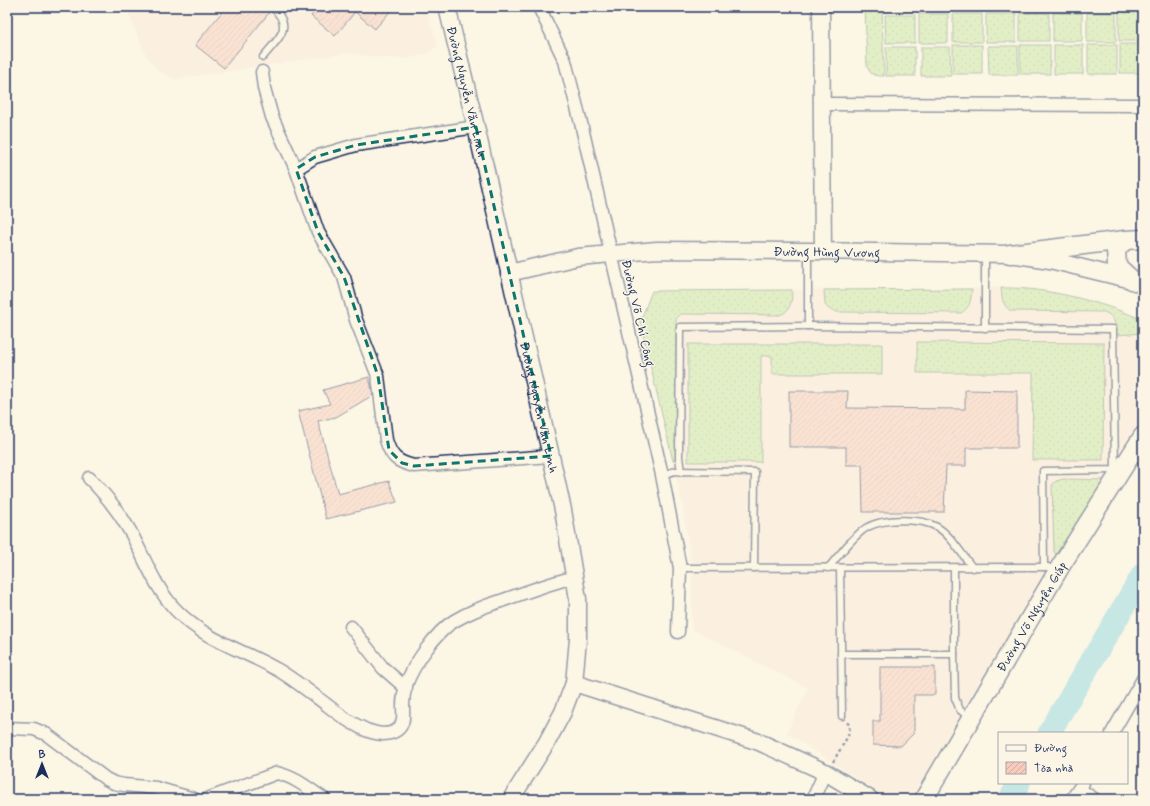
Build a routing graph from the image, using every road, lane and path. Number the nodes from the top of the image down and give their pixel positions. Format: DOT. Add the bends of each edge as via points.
graph roads {
  1 [pos="272,7"];
  2 [pos="447,7"];
  3 [pos="539,7"];
  4 [pos="821,7"];
  5 [pos="263,57"];
  6 [pos="262,72"];
  7 [pos="822,104"];
  8 [pos="1143,105"];
  9 [pos="476,127"];
  10 [pos="296,169"];
  11 [pos="1143,239"];
  12 [pos="1125,240"];
  13 [pos="816,251"];
  14 [pos="985,253"];
  15 [pos="611,254"];
  16 [pos="1010,254"];
  17 [pos="509,273"];
  18 [pos="1137,282"];
  19 [pos="808,326"];
  20 [pos="985,328"];
  21 [pos="1143,436"];
  22 [pos="551,456"];
  23 [pos="681,472"];
  24 [pos="1118,472"];
  25 [pos="662,475"];
  26 [pos="88,478"];
  27 [pos="1052,567"];
  28 [pos="680,568"];
  29 [pos="754,568"];
  30 [pos="828,568"];
  31 [pos="840,568"];
  32 [pos="954,568"];
  33 [pos="973,568"];
  34 [pos="575,577"];
  35 [pos="351,627"];
  36 [pos="678,632"];
  37 [pos="842,654"];
  38 [pos="954,654"];
  39 [pos="1143,679"];
  40 [pos="574,683"];
  41 [pos="406,688"];
  42 [pos="842,716"];
  43 [pos="971,719"];
  44 [pos="7,728"];
  45 [pos="1113,732"];
  46 [pos="825,772"];
  47 [pos="1078,790"];
  48 [pos="194,799"];
  49 [pos="207,799"];
  50 [pos="324,799"];
  51 [pos="512,799"];
  52 [pos="813,799"];
  53 [pos="870,799"];
  54 [pos="924,799"];
  55 [pos="1094,799"];
  1 -- 5 [label="lane" via="280,14 284,25 282,33"];
  2 -- 9 [label="street, Đường Nguyễn Văn Linh"];
  3 -- 15 [label="street, Đường Võ Chí Công" via="565,61"];
  4 -- 7 [label="street"];
  6 -- 10 [label="street" via="272,117"];
  7 -- 8 [label="street"];
  7 -- 13 [label="street"];
  9 -- 10 [label="street" via="356,145 315,157"];
  9 -- 17 [label="street, Đường Nguyễn Văn Linh"];
  10 -- 22 [label="street" via="318,232 344,277 350,293 356,320 378,376 386,440 393,456 402,463 414,466"];
  11 -- 12 [label="main road"];
  12 -- 16 [label="main road"];
  12 -- 18 [label="main road" via="1116,250 1117,266"];
  13 -- 14 [label="street, Đường Hùng Vương"];
  13 -- 15 [label="street, Đường Hùng Vương" via="657,250"];
  13 -- 19 [label="lane"];
  14 -- 16 [label="street, Đường Hùng Vương"];
  14 -- 20 [label="lane"];
  15 -- 17 [label="street, Đường Hùng Vương" via="578,258"];
  15 -- 25 [label="street, Đường Võ Chí Công"];
  16 -- 18 [label="street, Đường Hùng Vương" via="1050,260"];
  17 -- 22 [label="street, Đường Nguyễn Văn Linh"];
  19 -- 20 [label="lane"];
  19 -- 23 [label="lane" via="680,327"];
  20 -- 24 [label="lane" via="1113,329"];
  21 -- 24 [label="main road, Đường Võ Nguyên Giáp"];
  22 -- 34 [label="street, Đường Nguyễn Văn Linh"];
  23 -- 25 [label="lane"];
  23 -- 29 [label="lane" via="754,472"];
  24 -- 27 [label="main road, Đường Võ Nguyên Giáp"];
  24 -- 27 [label="lane" via="1043,471"];
  25 -- 28 [label="street, Đường Võ Chí Công"];
  26 -- 41 [label="street" via="117,510 157,583 175,609 211,638 278,670 344,718 370,731 382,734 397,730 402,724"];
  27 -- 33 [label="lane"];
  27 -- 43 [label="main road, Đường Võ Nguyên Giáp"];
  28 -- 29 [label="lane"];
  28 -- 36 [label="street, Đường Võ Chí Công"];
  29 -- 30 [label="lane"];
  30 -- 31 [label="lane"];
  30 -- 33 [label="lane" via="864,529 884,522 912,520 937,527 952,540"];
  31 -- 32 [label="lane"];
  31 -- 37 [label="lane"];
  32 -- 33 [label="lane"];
  32 -- 38 [label="lane"];
  34 -- 40 [label="street, Đường Nguyễn Văn Linh" via="578,639"];
  34 -- 41 [label="street" via="547,584 474,610 453,621 429,646 412,672"];
  35 -- 41 [label="street" via="384,668"];
  37 -- 38 [label="lane"];
  37 -- 42 [label="lane"];
  38 -- 43 [label="lane" via="955,698 960,710"];
  39 -- 45 [label="street"];
  40 -- 46 [label="street" via="759,742"];
  40 -- 51 [label="street, Đường Nguyễn Văn Linh" via="563,712 547,742"];
  42 -- 46 [label="path" via="850,726 848,736"];
  43 -- 54 [label="main road, Đường Võ Nguyên Giáp"];
  44 -- 48 [label="street" via="34,729 46,734 114,783 156,788"];
  46 -- 52 [label="street"];
  46 -- 53 [label="street"];
  47 -- 55 [label="street"];
  49 -- 50 [label="street" via="276,773 287,775"];
}
